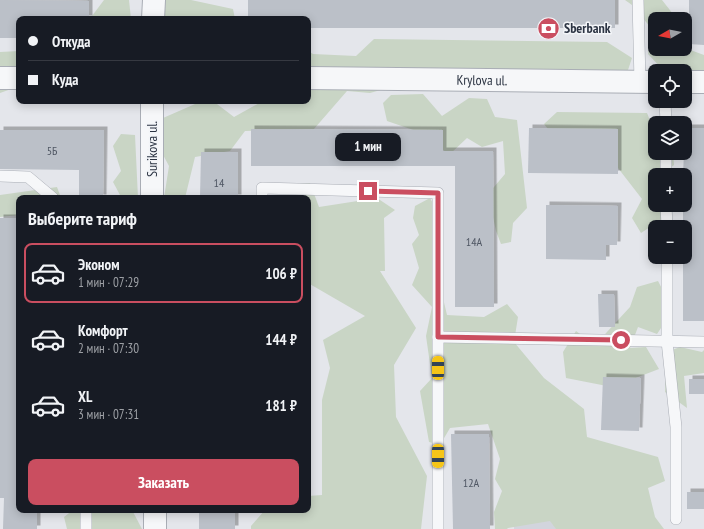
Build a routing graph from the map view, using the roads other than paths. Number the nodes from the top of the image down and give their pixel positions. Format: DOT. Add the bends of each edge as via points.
graph roads {
  1 [pos="154,0"];
  2 [pos="638,0"];
  3 [pos="154,16"];
  4 [pos="0,78"];
  5 [pos="16,78"];
  6 [pos="311,78"];
  7 [pos="647,82"];
  8 [pos="692,82"];
  9 [pos="704,82"];
  10 [pos="152,104"];
  11 [pos="0,176"];
  12 [pos="49,195"];
  13 [pos="152,195"];
  14 [pos="262,195"];
  15 [pos="667,264"];
  16 [pos="438,337"];
  17 [pos="667,341"];
  18 [pos="704,342"];
  19 [pos="86,513"];
  20 [pos="155,513"];
  21 [pos="676,519"];
  22 [pos="86,529"];
  23 [pos="155,529"];
  24 [pos="438,529"];
  1 -- 3 [label="street"];
  2 -- 7 [label="lane"];
  4 -- 5 [label="street"];
  6 -- 7 [label="street, Krylova ul."];
  8 -- 9 [label="street"];
  10 -- 13 [label="street, Surikova ul."];
  11 -- 12 [label="lane" via="28,177"];
  14 -- 16 [label="lane" via="262,188 438,193"];
  15 -- 17 [label="lane"];
  16 -- 17 [label="lane"];
  16 -- 24 [label="lane"];
  17 -- 18 [label="lane"];
  17 -- 21 [label="lane" via="676,427"];
  19 -- 22 [label="lane"];
  20 -- 23 [label="street"];
}
